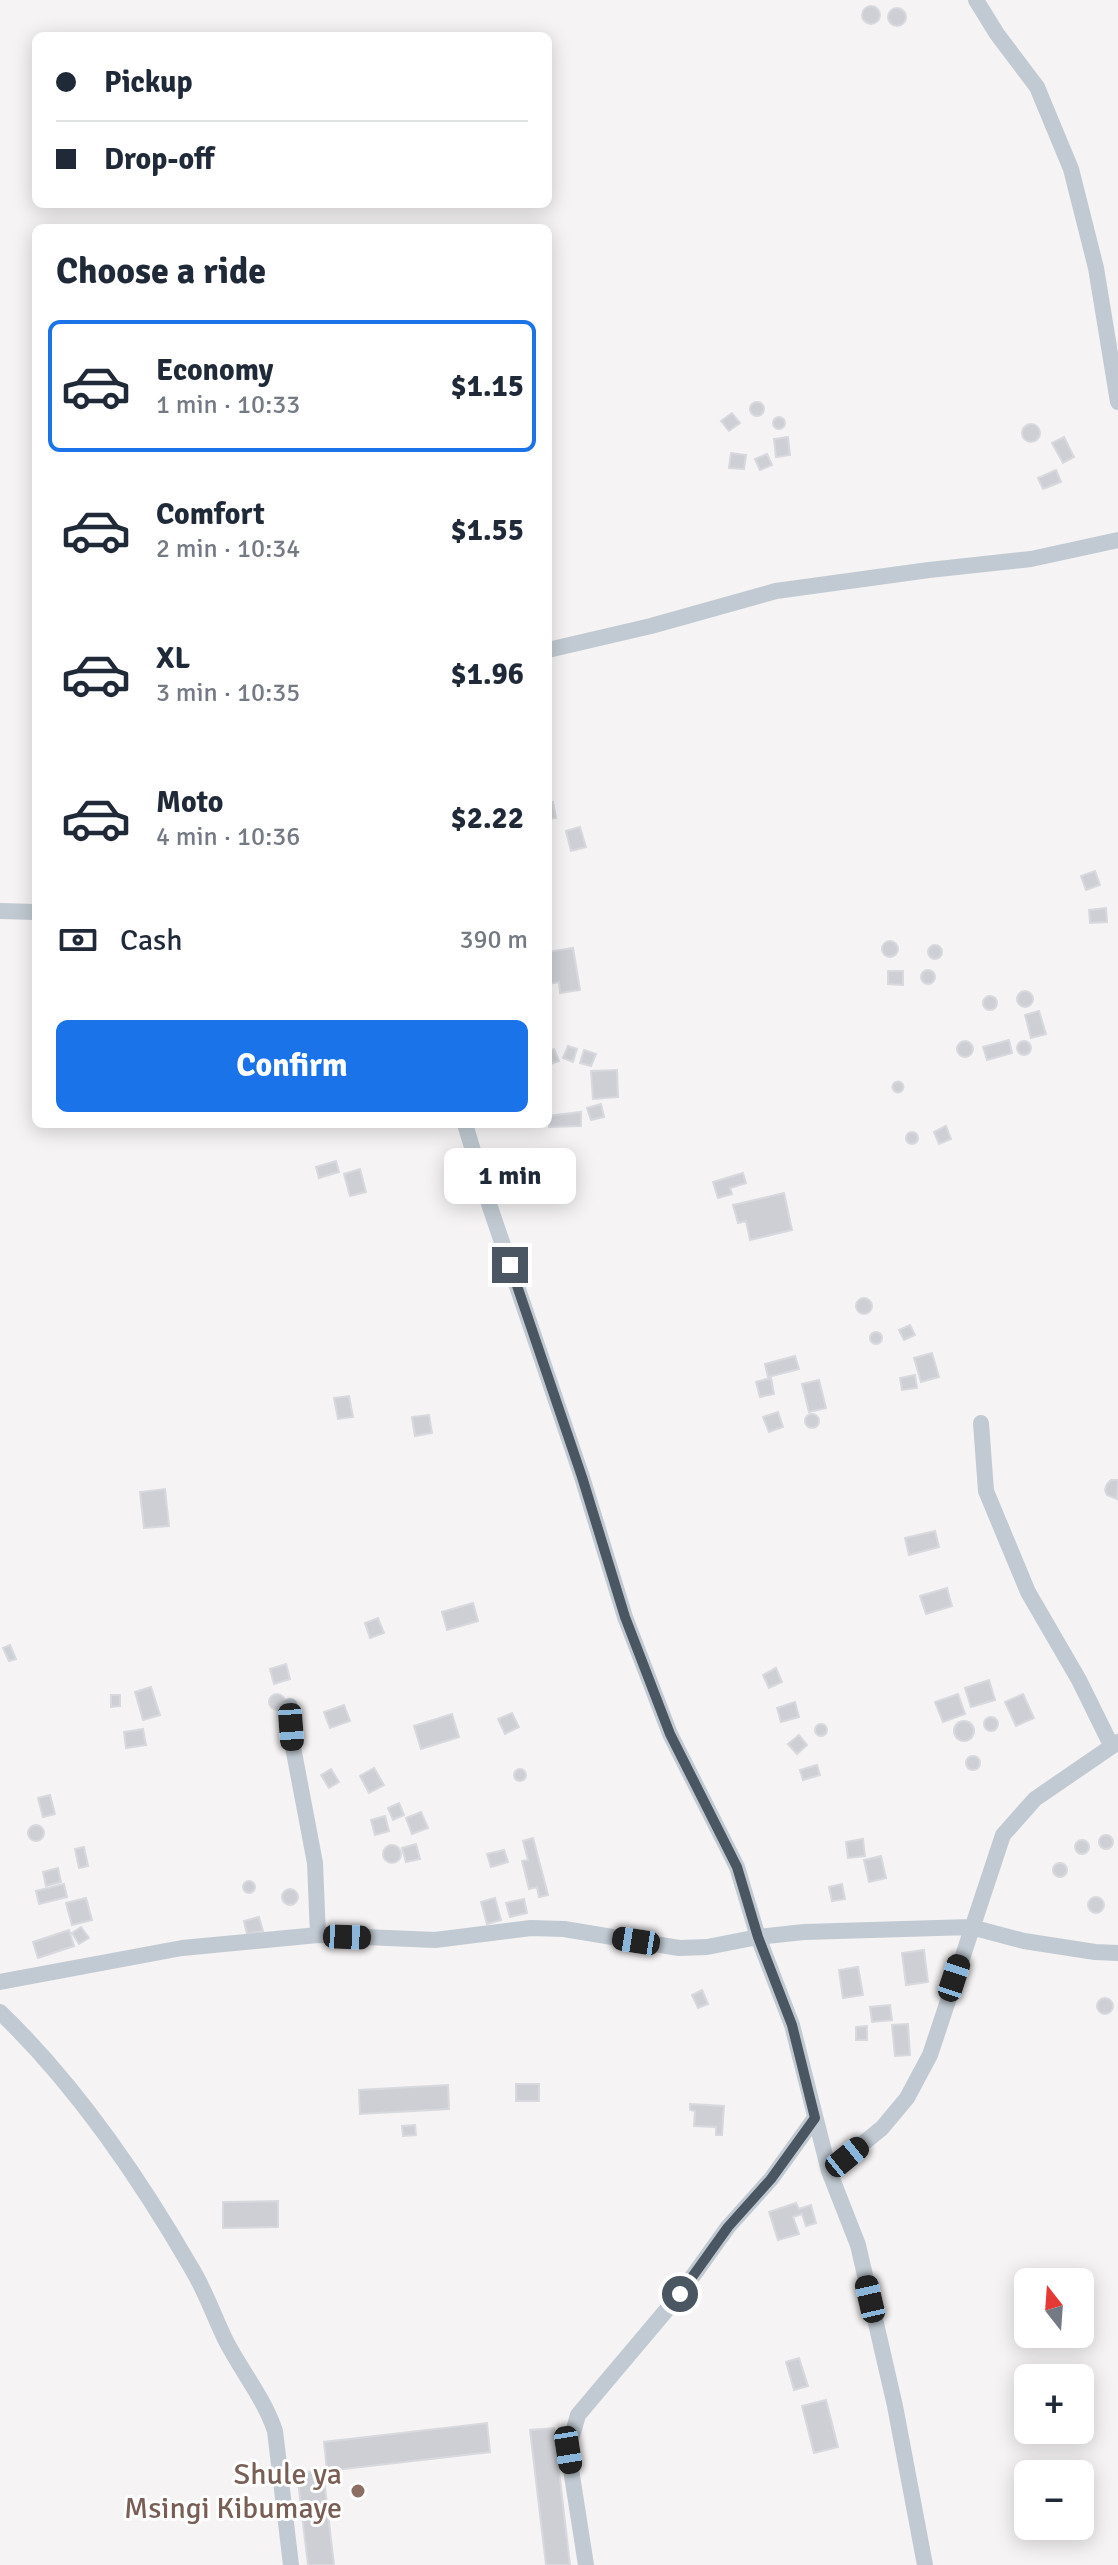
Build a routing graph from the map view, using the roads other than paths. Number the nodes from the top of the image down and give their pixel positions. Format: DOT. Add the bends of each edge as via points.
graph roads {
  1 [pos="976,0"];
  2 [pos="1118,402"];
  3 [pos="1118,540"];
  4 [pos="552,649"];
  5 [pos="0,911"];
  6 [pos="32,912"];
  7 [pos="466,1128"];
  8 [pos="981,1423"];
  9 [pos="290,1706"];
  10 [pos="1114,1744"];
  11 [pos="971,1927"];
  12 [pos="318,1935"];
  13 [pos="758,1937"];
  14 [pos="1118,1953"];
  15 [pos="0,1982"];
  16 [pos="0,2012"];
  17 [pos="815,2118"];
  18 [pos="829,2171"];
  19 [pos="291,2565"];
  20 [pos="586,2565"];
  21 [pos="925,2565"];
  1 -- 2 [label="street" via="1037,87 1071,169 1096,268"];
  3 -- 4 [label="street" via="1031,559 776,591"];
  5 -- 6 [label="street"];
  7 -- 13 [label="street" via="625,1617 670,1734 737,1867"];
  8 -- 10 [label="street" via="986,1491 1028,1592"];
  9 -- 12 [label="street" via="315,1863"];
  10 -- 11 [label="street" via="1035,1799 1003,1835"];
  11 -- 13 [label="street"];
  11 -- 14 [label="street" via="1024,1941"];
  11 -- 18 [label="street" via="930,2055 907,2098 882,2128"];
  12 -- 13 [label="street" via="435,1940 564,1929 679,1948"];
  12 -- 15 [label="street" via="182,1948"];
  13 -- 17 [label="street" via="792,2025"];
  16 -- 19 [label="street" via="67,2082 141,2184 269,2413"];
  17 -- 18 [label="street"];
  17 -- 20 [label="street" via="680,2294 578,2415 568,2450"];
  18 -- 21 [label="street" via="858,2245"];
}
